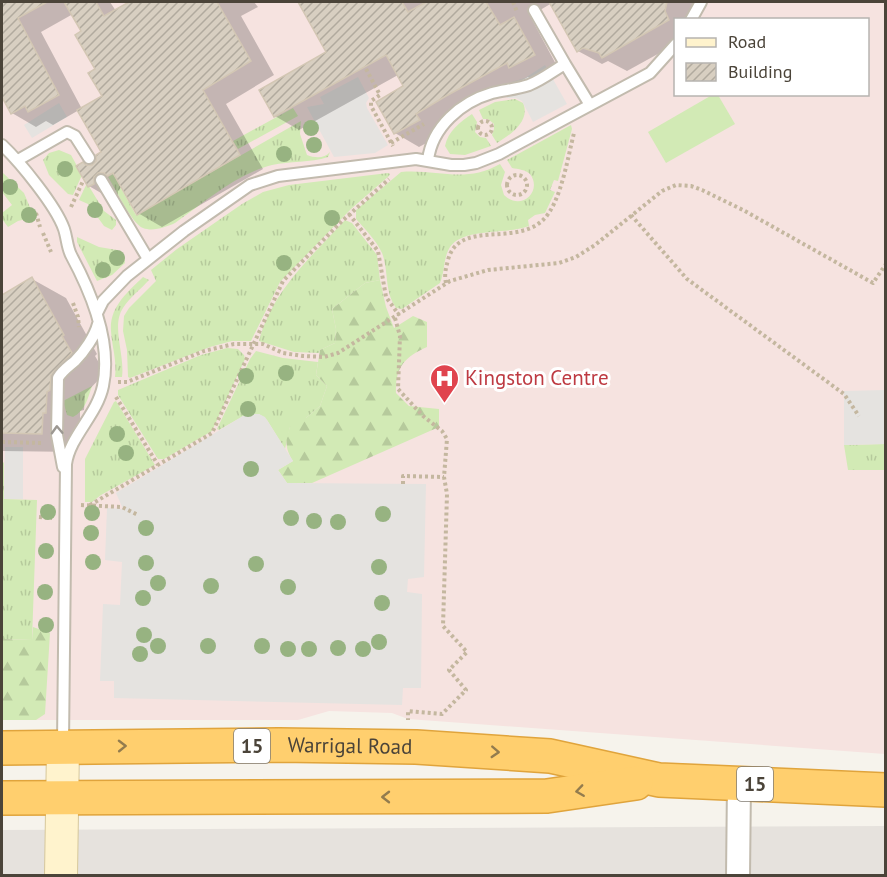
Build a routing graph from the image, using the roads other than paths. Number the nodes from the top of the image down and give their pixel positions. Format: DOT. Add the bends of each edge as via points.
graph roads {
  1 [pos="701,2"];
  2 [pos="534,10"];
  3 [pos="692,18"];
  4 [pos="674,45"];
  5 [pos="565,64"];
  6 [pos="590,105"];
  7 [pos="2,145"];
  8 [pos="89,158"];
  9 [pos="18,160"];
  10 [pos="428,160"];
  11 [pos="101,180"];
  12 [pos="147,259"];
  13 [pos="97,316"];
  14 [pos="65,488"];
  15 [pos="63,747"];
  16 [pos="2,748"];
  17 [pos="659,780"];
  18 [pos="739,783"];
  19 [pos="885,790"];
  20 [pos="2,798"];
  21 [pos="61,798"];
  22 [pos="61,876"];
  23 [pos="738,876"];
  1 -- 3 [label="lane"];
  2 -- 5 [label="lane"];
  4 -- 6 [label="lane" via="651,73"];
  5 -- 6 [label="lane"];
  5 -- 10 [label="lane" via="539,81 487,95 462,108 438,132"];
  6 -- 10 [label="lane" via="482,161 456,166"];
  7 -- 9 [label="lane"];
  8 -- 9 [label="lane" via="75,136 67,132"];
  9 -- 13 [label="lane" via="59,219"];
  10 -- 12 [label="lane" via="260,180"];
  11 -- 12 [label="lane"];
  12 -- 13 [label="lane" via="103,301"];
  13 -- 14 [label="lane" via="104,358 103,387 89,420 69,450"];
  14 -- 13 [label="lane, one-way" via="57,435 58,378 96,332"];
  14 -- 15 [label="lane"];
  15 -- 16 [label="highway, Warrigal Road / 15"];
  15 -- 17 [label="highway, Warrigal Road / 15, one-way" via="432,748 550,756"];
  15 -- 21 [label="street"];
  17 -- 18 [label="highway, Warrigal Road / 15"];
  17 -- 21 [label="highway, Warrigal Road / 15, one-way" via="547,796"];
  18 -- 19 [label="highway, Warrigal Road / 15"];
  18 -- 23 [label="street"];
  20 -- 21 [label="highway, Warrigal Road / 15"];
  21 -- 22 [label="street"];
}
